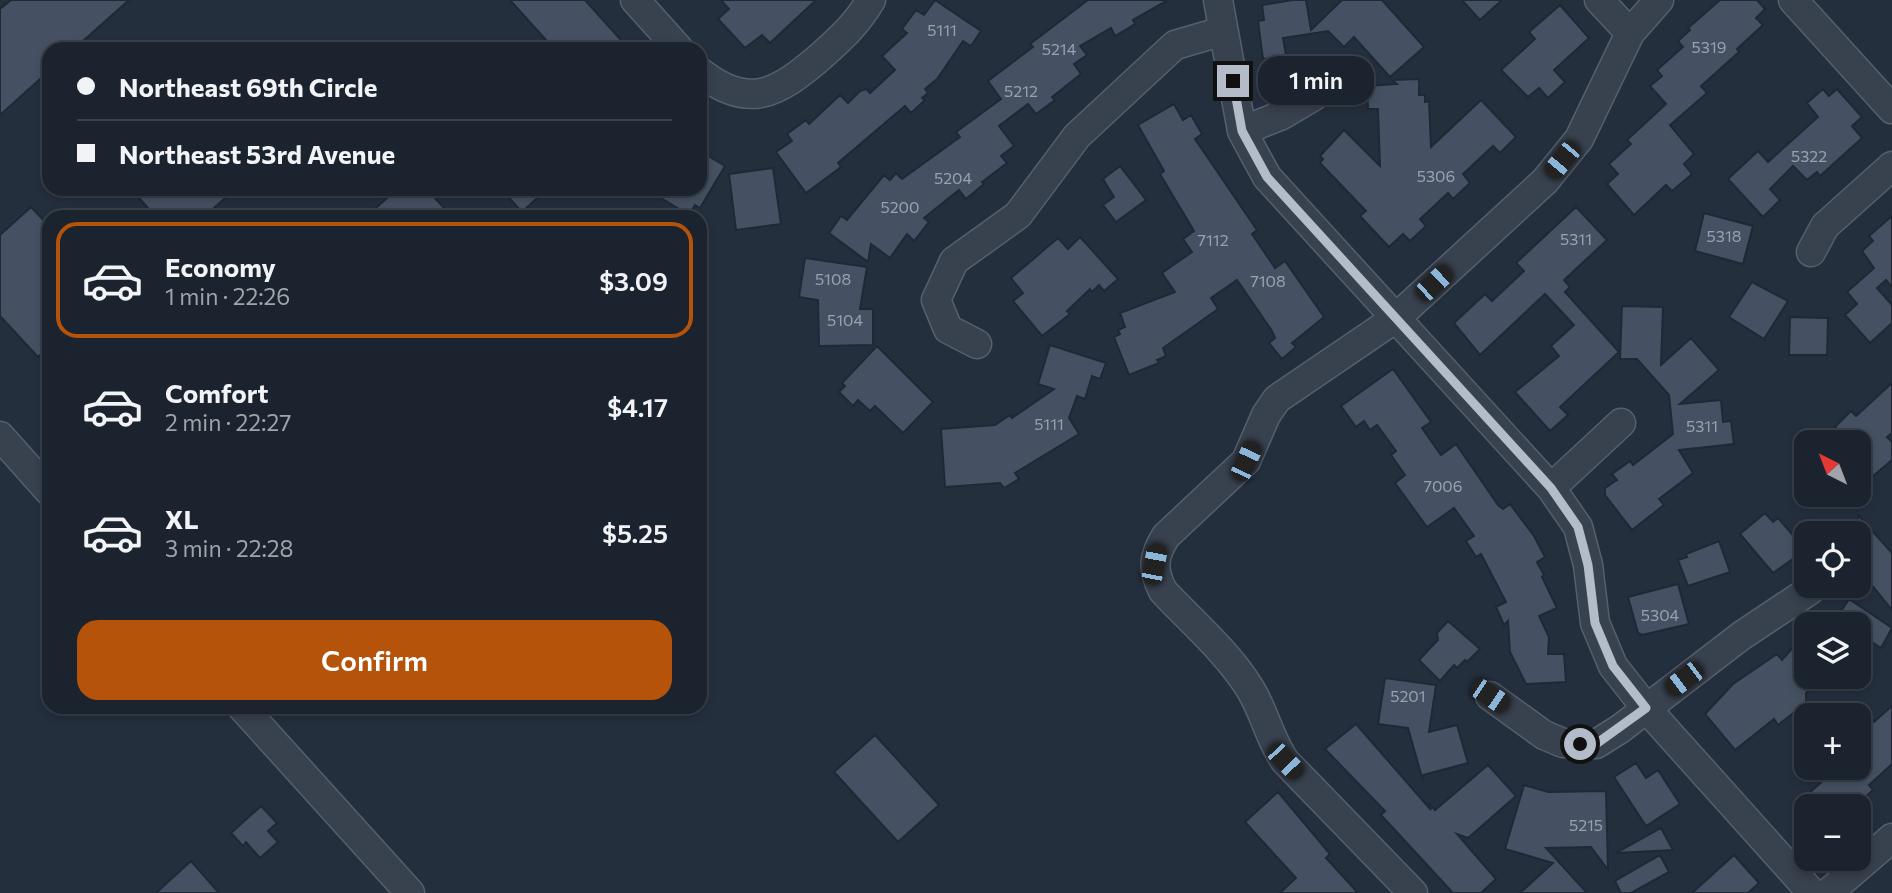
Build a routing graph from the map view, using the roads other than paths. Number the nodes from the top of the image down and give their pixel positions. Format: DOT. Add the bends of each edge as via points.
graph roads {
  1 [pos="635,0"];
  2 [pos="871,0"];
  3 [pos="1218,0"];
  4 [pos="1599,0"];
  5 [pos="1658,0"];
  6 [pos="1793,0"];
  7 [pos="1223,32"];
  8 [pos="1630,33"];
  9 [pos="673,42"];
  10 [pos="707,77"];
  11 [pos="1314,96"];
  12 [pos="1892,109"];
  13 [pos="1242,131"];
  14 [pos="1892,166"];
  15 [pos="1811,253"];
  16 [pos="1396,318"];
  17 [pos="977,344"];
  18 [pos="1621,423"];
  19 [pos="0,436"];
  20 [pos="42,483"];
  21 [pos="1551,488"];
  22 [pos="1798,598"];
  23 [pos="1490,696"];
  24 [pos="1646,708"];
  25 [pos="248,714"];
  26 [pos="1892,838"];
  27 [pos="410,893"];
  28 [pos="1413,893"];
  29 [pos="1812,893"];
  30 [pos="1828,893"];
  1 -- 9 [label="street"];
  2 -- 10 [label="street" via="855,25 790,83 769,92 746,94 722,88"];
  3 -- 7 [label="street"];
  4 -- 8 [label="street"];
  5 -- 8 [label="street"];
  6 -- 12 [label="street"];
  7 -- 13 [label="street"];
  7 -- 17 [label="street" via="1175,45 1077,136 1018,215 954,261 936,300 948,329"];
  8 -- 16 [label="street" via="1579,139 1545,181"];
  11 -- 13 [label="street"];
  13 -- 16 [label="street" via="1267,177"];
  14 -- 15 [label="street" via="1825,226"];
  16 -- 21 [label="street"];
  16 -- 28 [label="street" via="1277,399 1246,461 1166,536 1154,564 1163,592 1245,681 1285,761"];
  18 -- 21 [label="street"];
  19 -- 20 [label="street"];
  21 -- 24 [label="street" via="1578,527 1595,623 1613,666"];
  22 -- 24 [label="street"];
  23 -- 24 [label="street" via="1544,735 1563,743 1596,744"];
  24 -- 29 [label="street"];
  25 -- 27 [label="street"];
  26 -- 30 [label="street"];
}
